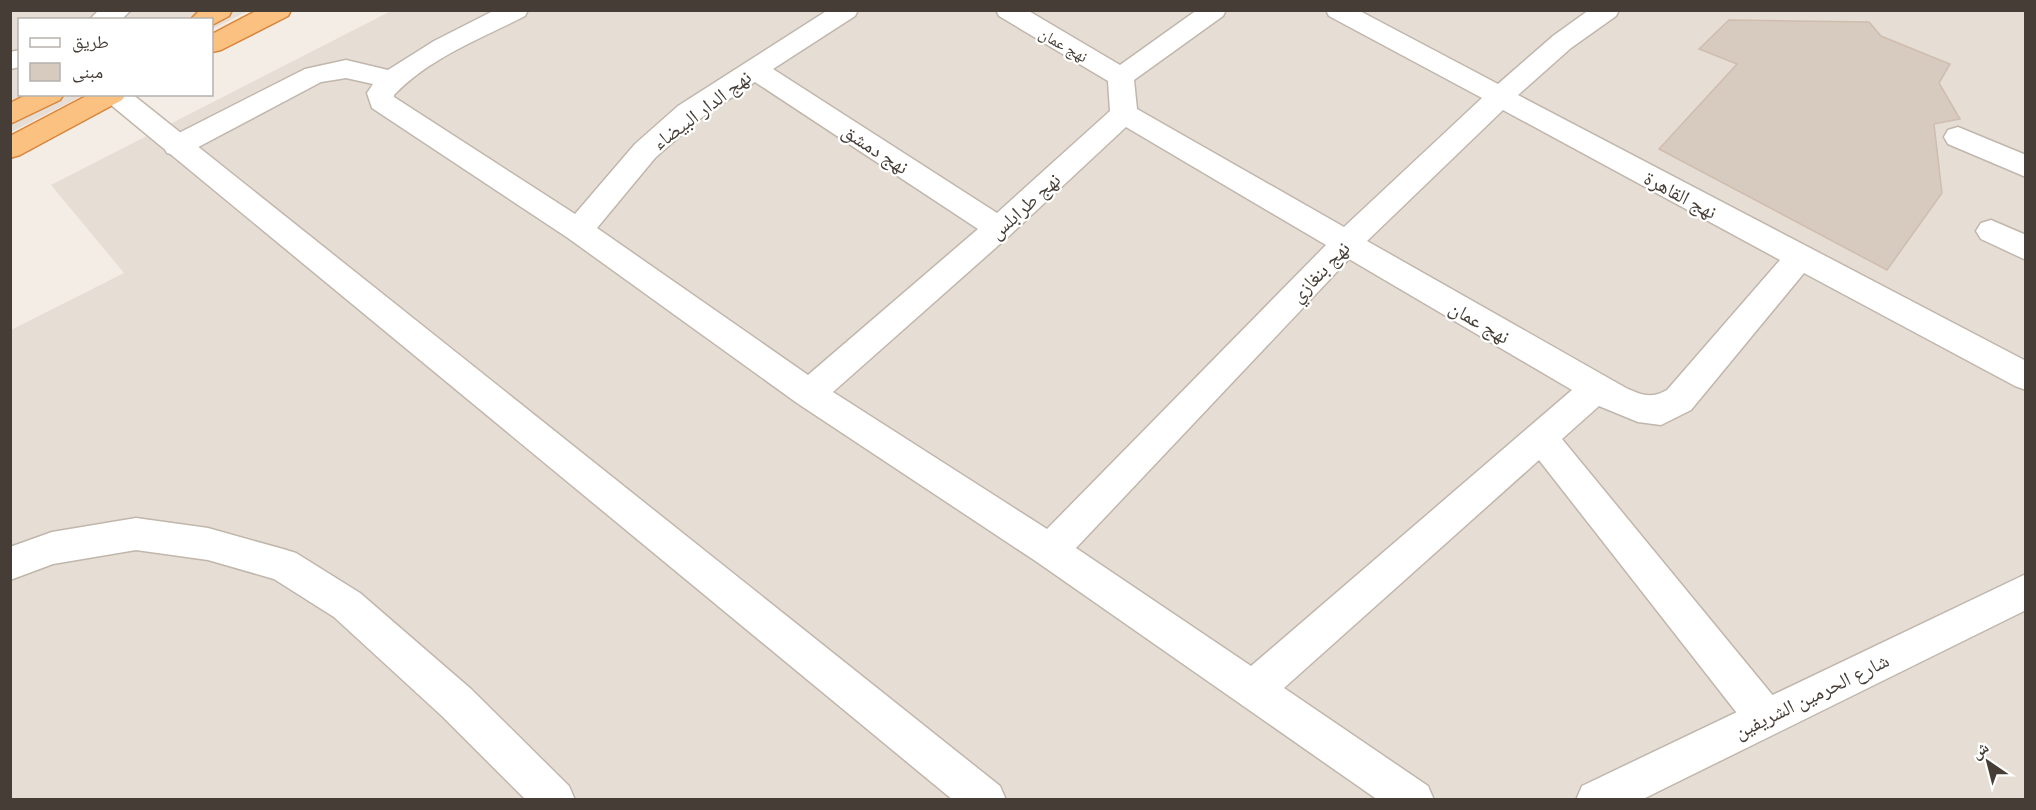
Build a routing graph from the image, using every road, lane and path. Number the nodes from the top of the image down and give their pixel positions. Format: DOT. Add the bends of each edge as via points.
graph roads {
  1 [pos="119,10"];
  2 [pos="220,10"];
  3 [pos="279,10"];
  4 [pos="516,10"];
  5 [pos="846,10"];
  6 [pos="1008,10"];
  7 [pos="1214,10"];
  8 [pos="1338,10"];
  9 [pos="1607,10"];
  10 [pos="105,18"];
  11 [pos="206,18"];
  12 [pos="213,43"];
  13 [pos="754,69"];
  14 [pos="1121,77"];
  15 [pos="391,80"];
  16 [pos="47,96"];
  17 [pos="108,97"];
  18 [pos="1500,98"];
  19 [pos="1124,114"];
  20 [pos="10,115"];
  21 [pos="1958,137"];
  22 [pos="177,146"];
  23 [pos="10,148"];
  24 [pos="2025,167"];
  25 [pos="999,228"];
  26 [pos="578,230"];
  27 [pos="1991,231"];
  28 [pos="1346,243"];
  29 [pos="2025,249"];
  30 [pos="1800,257"];
  31 [pos="2025,376"];
  32 [pos="1598,388"];
  33 [pos="809,393"];
  34 [pos="1541,438"];
  35 [pos="1050,551"];
  36 [pos="10,564"];
  37 [pos="2025,591"];
  38 [pos="1253,690"];
  39 [pos="1765,717"];
  40 [pos="555,800"];
  41 [pos="986,800"];
  42 [pos="1414,800"];
  43 [pos="1596,800"];
  1 -- 10 [label="street"];
  2 -- 11 [label="highway"];
  3 -- 12 [label="highway"];
  4 -- 15 [label="street"];
  5 -- 13 [label="street, نهج الدار البيضاء"];
  6 -- 14 [label="street, نهج عمان"];
  7 -- 14 [label="street"];
  8 -- 18 [label="street, نهج القاهرة"];
  9 -- 18 [label="street, نهج بنغازي" via="1542,58"];
  13 -- 25 [label="street, نهج دمشق"];
  13 -- 26 [label="street, نهج الدار البيضاء" via="688,113 645,151"];
  14 -- 19 [label="street"];
  15 -- 22 [label="street" via="346,69 314,75"];
  15 -- 26 [label="street" via="380,93 382,102"];
  16 -- 20 [label="highway"];
  17 -- 22 [label="street"];
  17 -- 23 [label="highway"];
  18 -- 28 [label="street, نهج بنغازي"];
  18 -- 30 [label="street, نهج القاهرة"];
  19 -- 25 [label="street, نهج طرابلس"];
  19 -- 28 [label="street, نهج عمان"];
  21 -- 24 [label="street"];
  22 -- 41 [label="street"];
  25 -- 33 [label="street, نهج طرابلس"];
  26 -- 33 [label="street"];
  27 -- 29 [label="street"];
  28 -- 32 [label="street, نهج عمان"];
  28 -- 35 [label="street, نهج بنغازي"];
  30 -- 31 [label="street, نهج القاهرة"];
  30 -- 32 [label="street, نهج عمان" via="1679,400 1661,411 1638,408"];
  32 -- 34 [label="street"];
  33 -- 35 [label="street"];
  34 -- 38 [label="street"];
  34 -- 39 [label="street"];
  35 -- 38 [label="street"];
  36 -- 40 [label="street" via="52,548 136,534 208,544 283,565 347,604 458,703"];
  37 -- 39 [label="street, شارع الحرمين الشريفين"];
  38 -- 42 [label="street"];
  39 -- 43 [label="street, شارع الحرمين الشريفين"];
}
